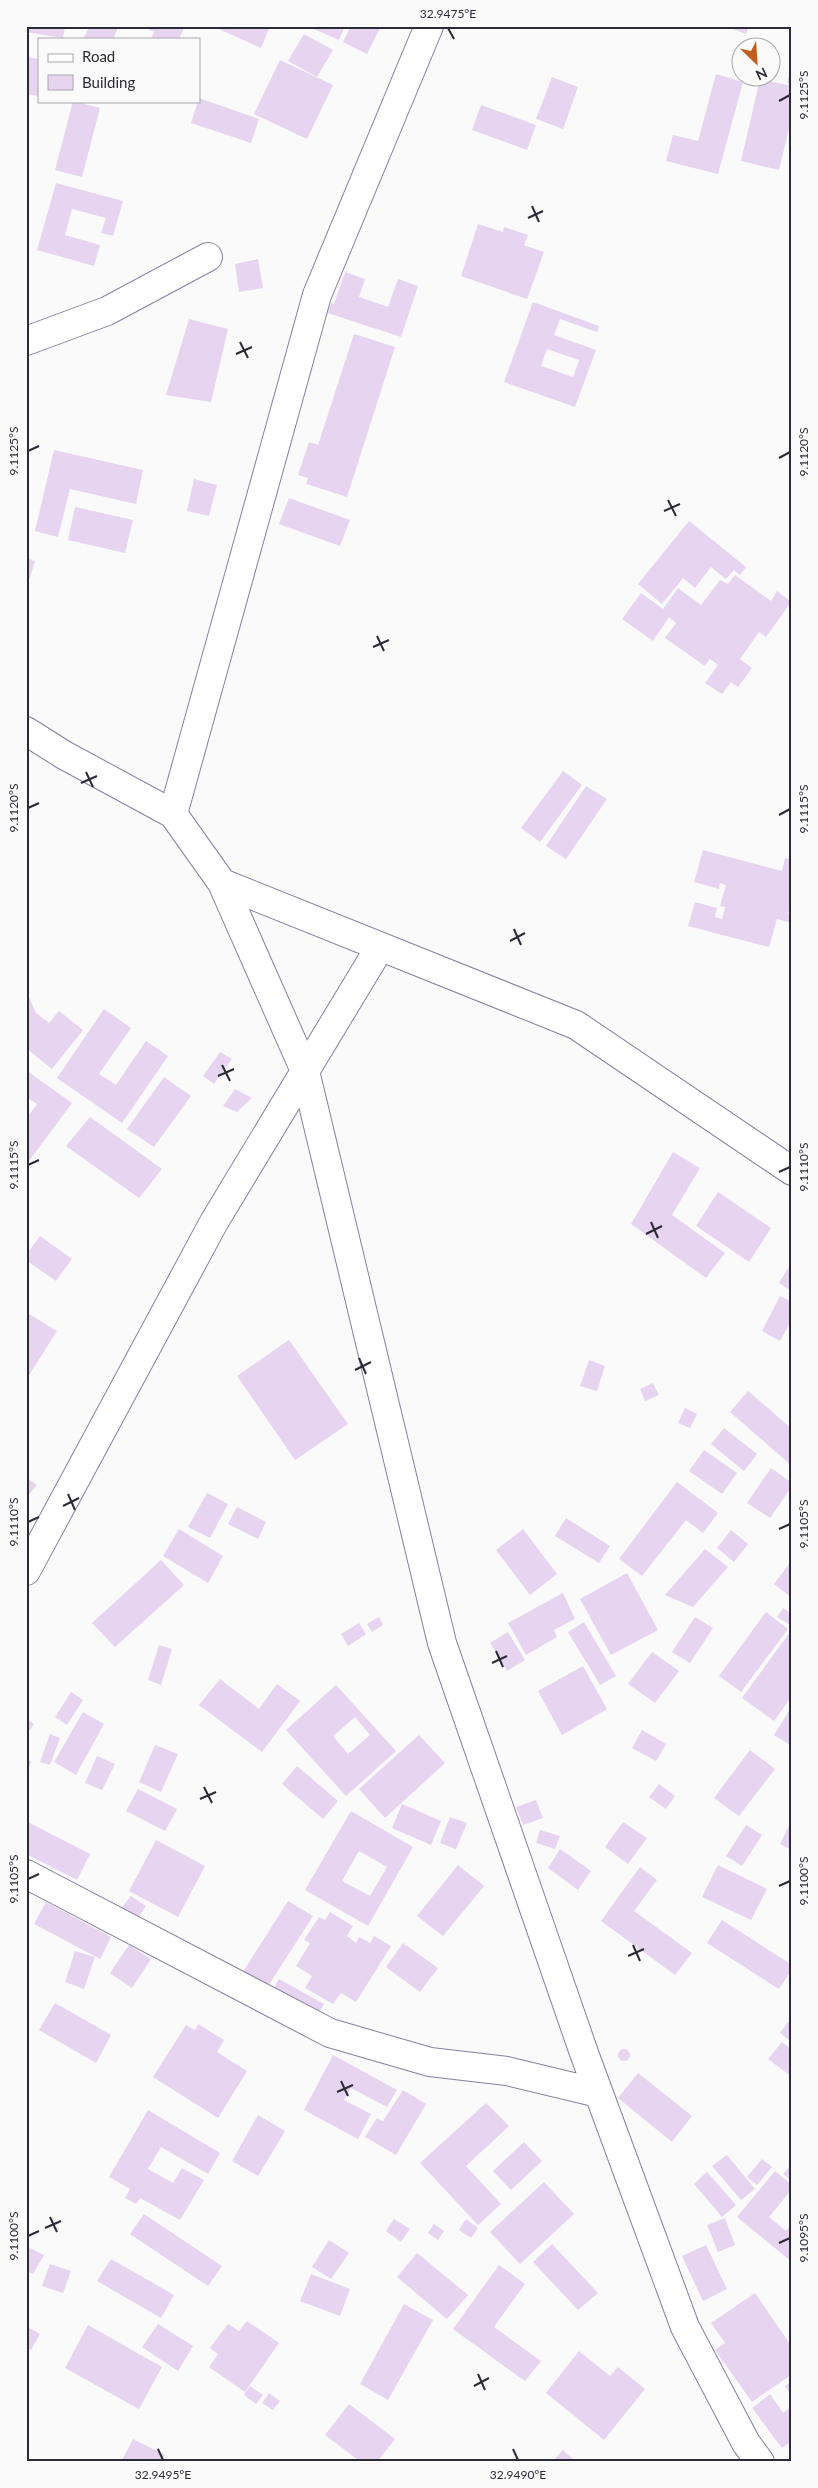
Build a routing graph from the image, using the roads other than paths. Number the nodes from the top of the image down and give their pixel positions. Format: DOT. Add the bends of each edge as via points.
graph roads {
  1 [pos="429,26"];
  2 [pos="208,258"];
  3 [pos="26,341"];
  4 [pos="26,731"];
  5 [pos="173,814"];
  6 [pos="222,883"];
  7 [pos="380,947"];
  8 [pos="305,1071"];
  9 [pos="792,1171"];
  10 [pos="26,1571"];
  11 [pos="26,1874"];
  12 [pos="598,2093"];
  13 [pos="760,2462"];
  1 -- 5 [label="street" via="317,295"];
  2 -- 3 [label="street" via="107,311"];
  4 -- 5 [label="street"];
  5 -- 6 [label="street"];
  6 -- 7 [label="street"];
  6 -- 8 [label="street"];
  7 -- 8 [label="street"];
  7 -- 9 [label="street" via="576,1025"];
  8 -- 10 [label="street" via="214,1222"];
  8 -- 12 [label="street" via="442,1643"];
  11 -- 12 [label="street" via="330,2033 430,2062 507,2071"];
  12 -- 13 [label="street" via="685,2327 746,2443"];
}
